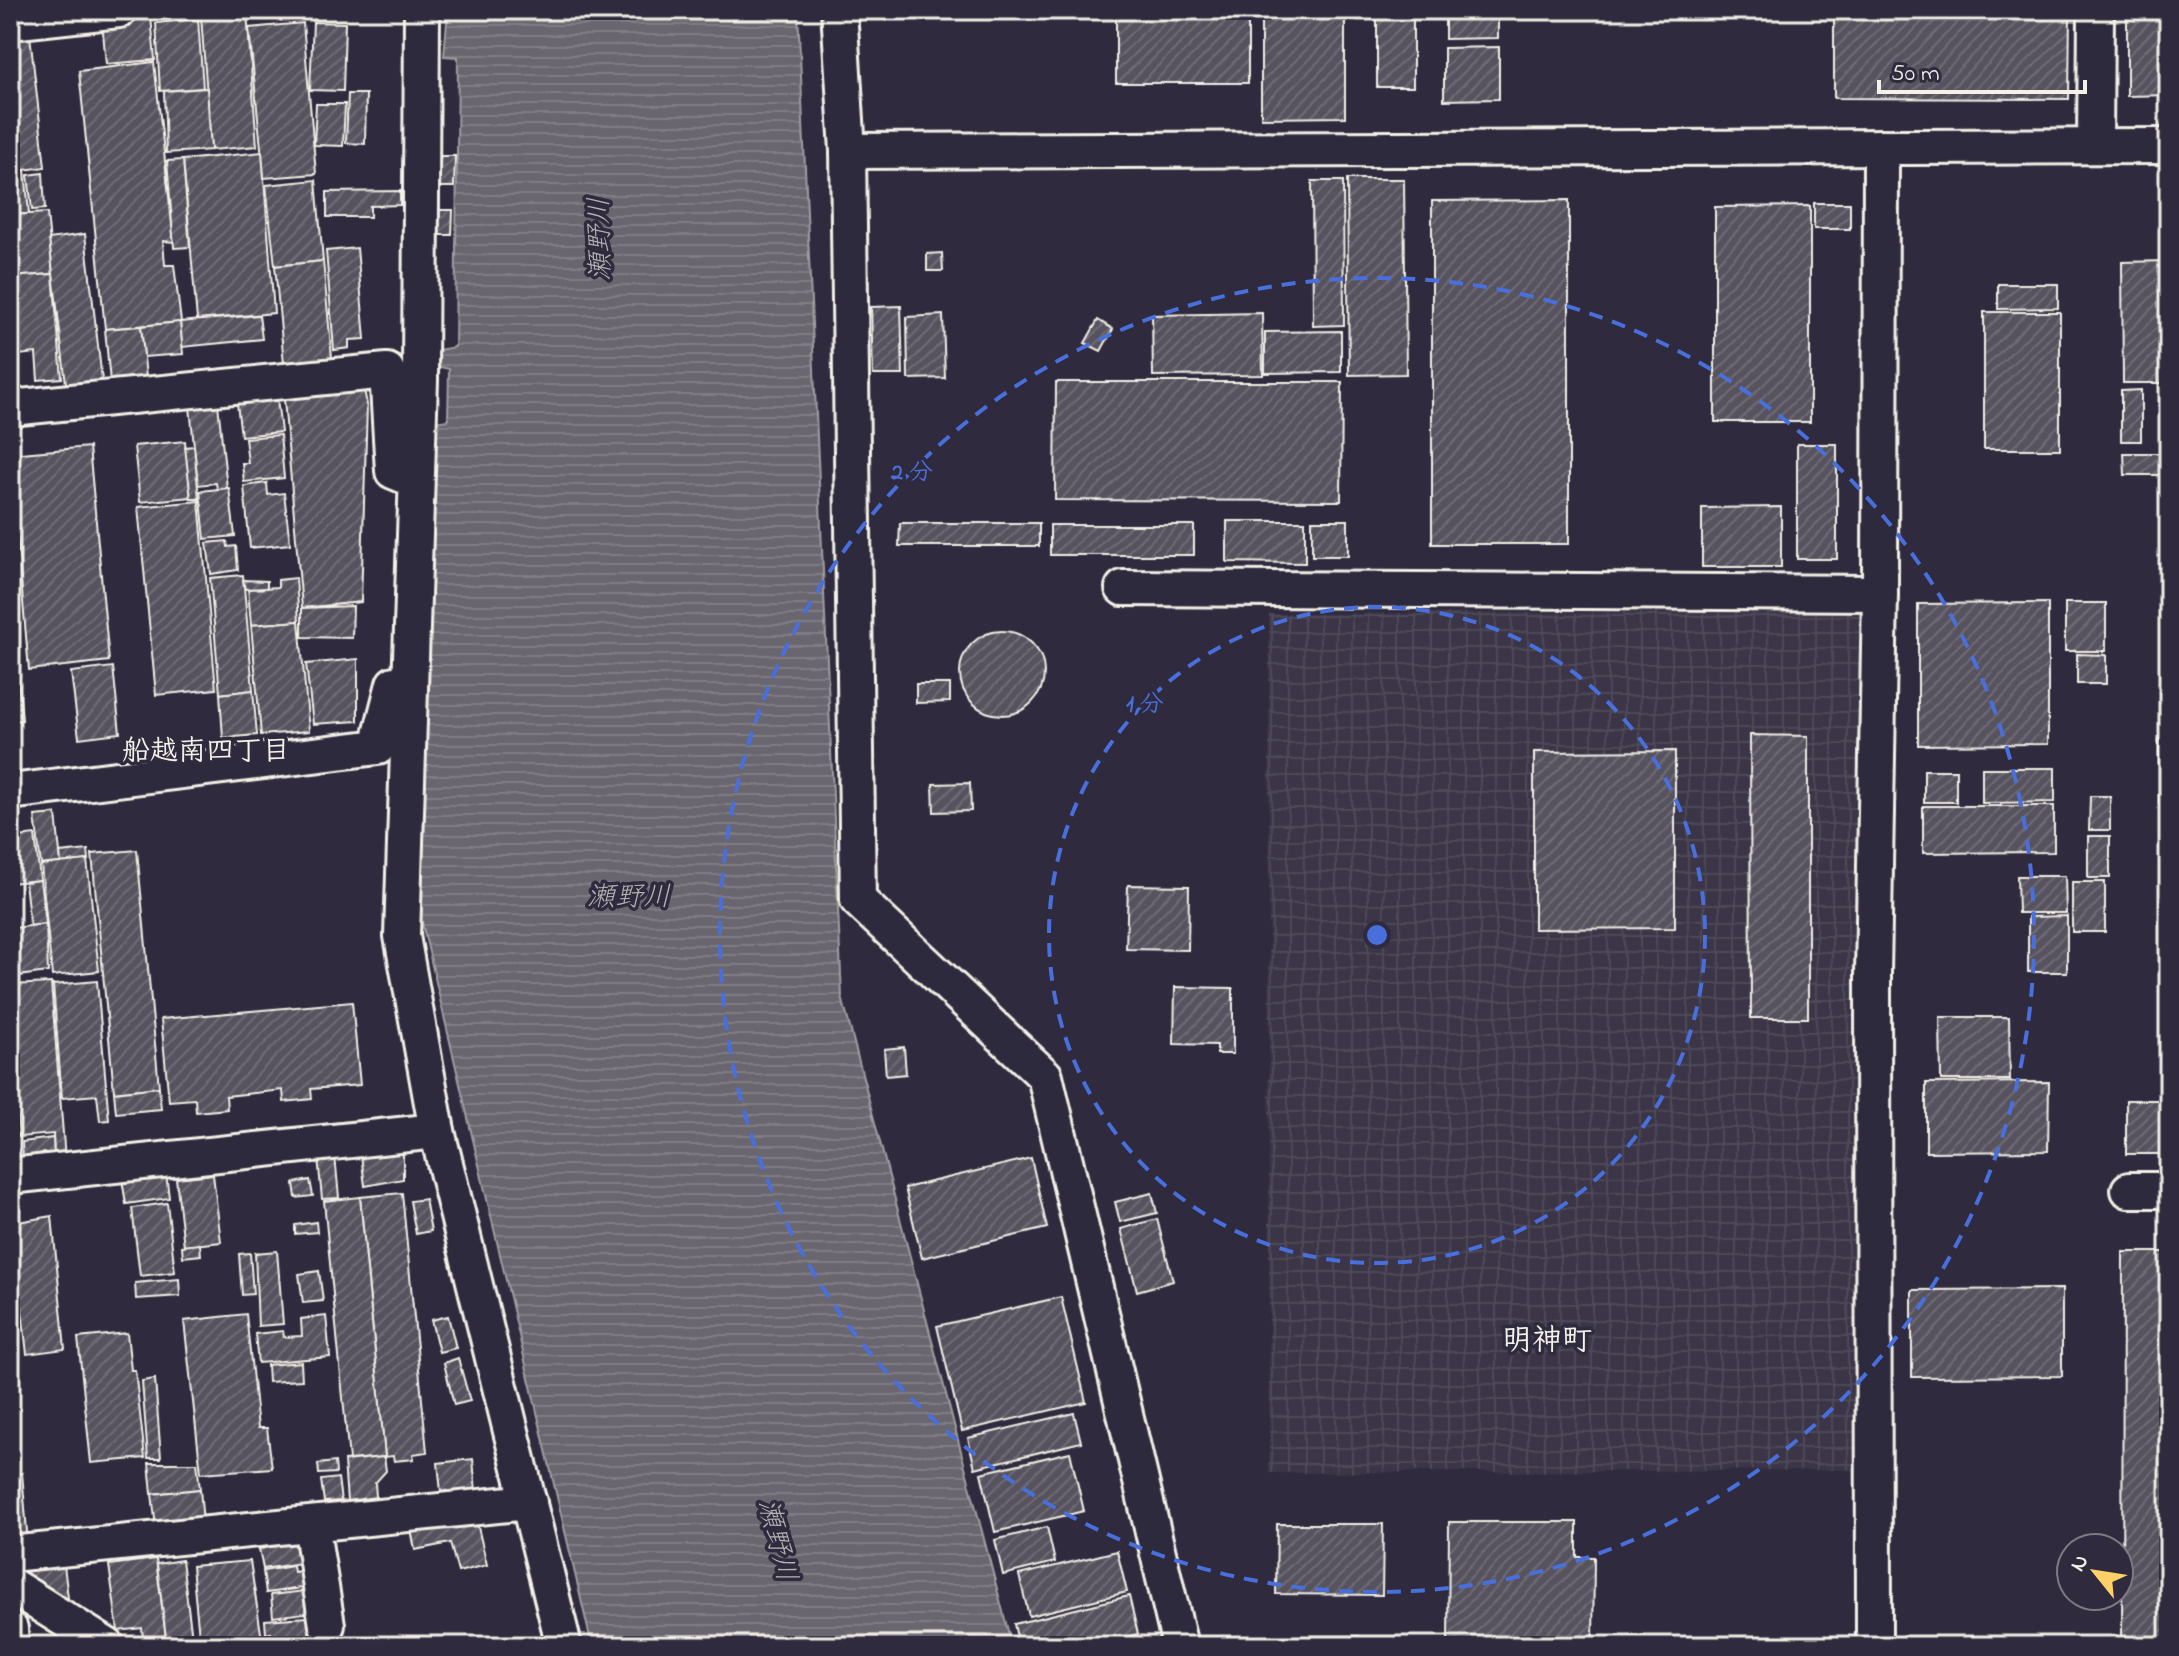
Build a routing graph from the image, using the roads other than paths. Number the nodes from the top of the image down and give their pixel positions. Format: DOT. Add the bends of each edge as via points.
graph roads {
  1 [pos="119,10"];
  2 [pos="422,10"];
  3 [pos="839,10"];
  4 [pos="2096,10"];
  5 [pos="10,22"];
  6 [pos="2095,146"];
  7 [pos="2169,146"];
  8 [pos="1881,147"];
  9 [pos="848,151"];
  10 [pos="10,408"];
  11 [pos="415,480"];
  12 [pos="1123,588"];
  13 [pos="1880,593"];
  14 [pos="410,623"];
  15 [pos="10,792"];
  16 [pos="437,1131"];
  17 [pos="10,1176"];
  18 [pos="2129,1190"];
  19 [pos="2169,1190"];
  20 [pos="529,1502"];
  21 [pos="311,1524"];
  22 [pos="10,1554"];
  23 [pos="10,1585"];
  24 [pos="327,1625"];
  25 [pos="10,1629"];
  26 [pos="11,1646"];
  27 [pos="107,1646"];
  28 [pos="564,1646"];
  29 [pos="1180,1646"];
  30 [pos="1874,1646"];
  1 -- 5 [label="street"];
  2 -- 11 [label="street"];
  3 -- 9 [label="street"];
  4 -- 6 [label="street"];
  6 -- 7 [label="street"];
  6 -- 8 [label="street"];
  8 -- 9 [label="street"];
  8 -- 13 [label="street"];
  9 -- 29 [label="street" via="858,900 1045,1076"];
  10 -- 11 [label="street" via="387,371 393,471"];
  11 -- 14 [label="street"];
  12 -- 13 [label="street"];
  13 -- 30 [label="street" via="1873,974"];
  14 -- 15 [label="street" via="378,747"];
  14 -- 16 [label="street" via="402,936"];
  16 -- 17 [label="street"];
  16 -- 20 [label="street"];
  18 -- 19 [label="street"];
  20 -- 21 [label="street"];
  20 -- 28 [label="street"];
  21 -- 22 [label="street"];
  21 -- 24 [label="street"];
  23 -- 27 [label="street"];
  25 -- 26 [label="street"];
}
